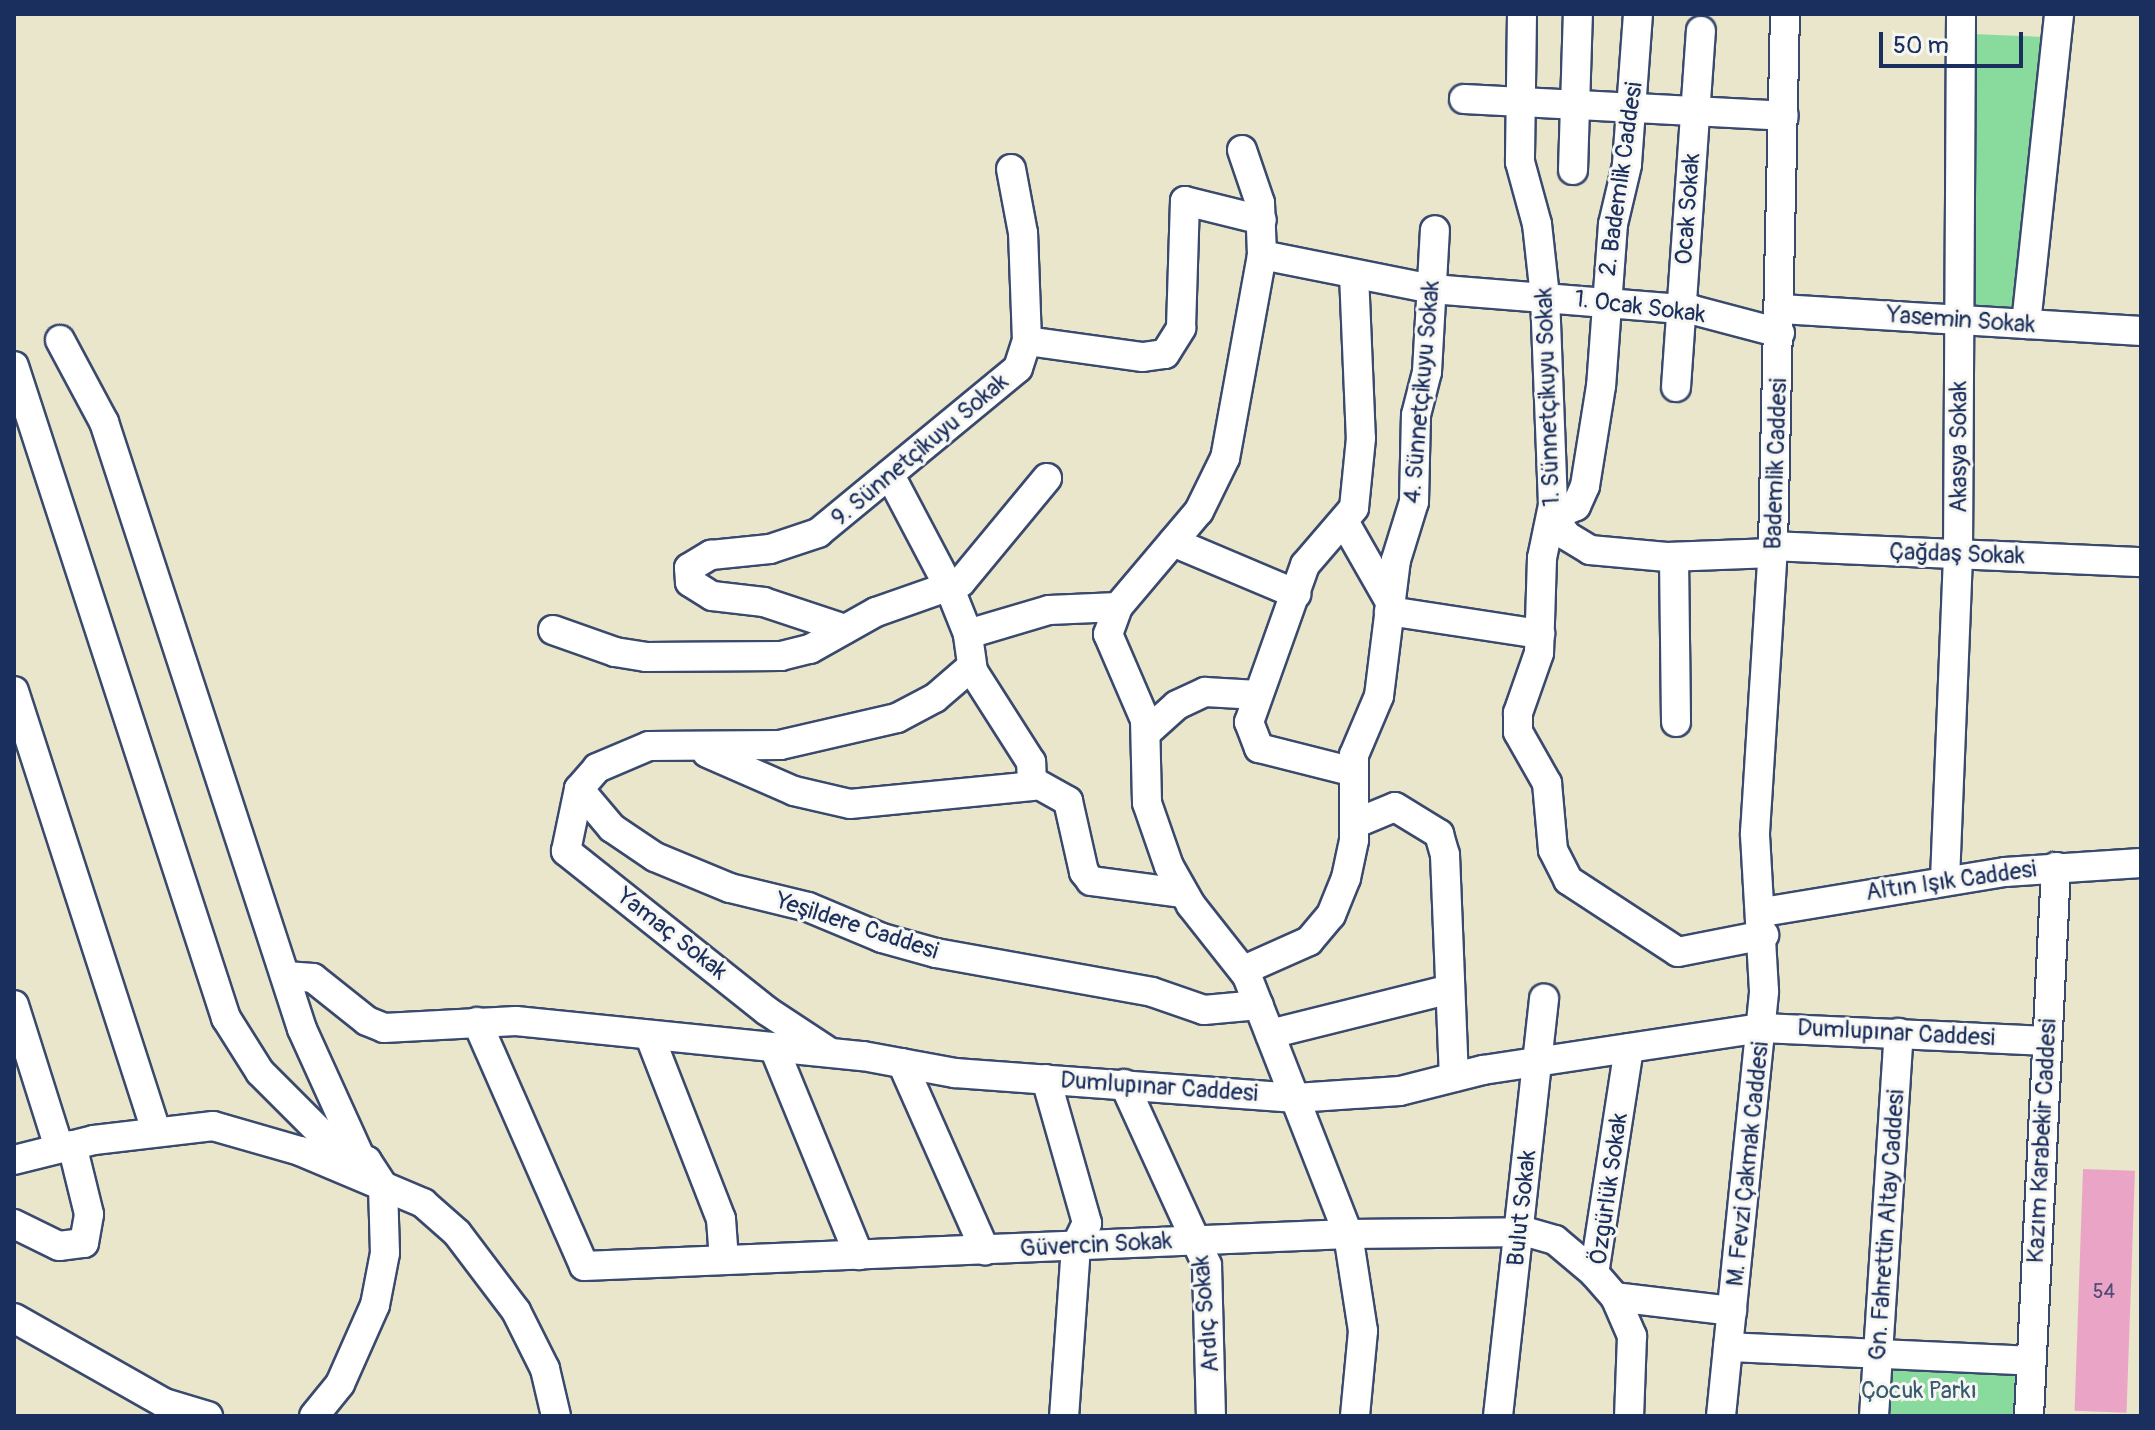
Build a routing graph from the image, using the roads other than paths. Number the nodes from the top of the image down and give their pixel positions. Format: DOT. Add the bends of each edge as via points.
graph roads {
  1 [pos="1522,14"];
  2 [pos="1578,14"];
  3 [pos="1638,14"];
  4 [pos="1785,14"];
  5 [pos="1961,14"];
  6 [pos="2059,14"];
  7 [pos="1701,31"];
  8 [pos="1464,99"];
  9 [pos="1522,102"];
  10 [pos="1575,105"];
  11 [pos="1632,108"];
  12 [pos="1695,111"];
  13 [pos="1784,116"];
  14 [pos="1242,150"];
  15 [pos="1011,169"];
  16 [pos="1573,170"];
  17 [pos="1262,220"];
  18 [pos="1435,230"];
  19 [pos="1262,255"];
  20 [pos="1354,274"];
  21 [pos="1432,289"];
  22 [pos="1545,296"];
  23 [pos="1606,301"];
  24 [pos="1681,309"];
  25 [pos="1960,320"];
  26 [pos="1780,321"];
  27 [pos="2026,324"];
  28 [pos="2141,331"];
  29 [pos="60,340"];
  30 [pos="1027,341"];
  31 [pos="14,366"];
  32 [pos="1676,387"];
  33 [pos="890,475"];
  34 [pos="1047,478"];
  35 [pos="1553,516"];
  36 [pos="1345,523"];
  37 [pos="1173,542"];
  38 [pos="1773,550"];
  39 [pos="1958,554"];
  40 [pos="1674,557"];
  41 [pos="2141,562"];
  42 [pos="950,589"];
  43 [pos="1296,594"];
  44 [pos="1390,606"];
  45 [pos="1118,607"];
  46 [pos="845,629"];
  47 [pos="553,630"];
  48 [pos="968,634"];
  49 [pos="1540,634"];
  50 [pos="971,667"];
  51 [pos="14,691"];
  52 [pos="1258,695"];
  53 [pos="1676,722"];
  54 [pos="1147,732"];
  55 [pos="692,749"];
  56 [pos="1354,772"];
  57 [pos="1034,782"];
  58 [pos="579,789"];
  59 [pos="1354,824"];
  60 [pos="2141,863"];
  61 [pos="2056,867"];
  62 [pos="1945,880"];
  63 [pos="1182,893"];
  64 [pos="1763,923"];
  65 [pos="1244,970"];
  66 [pos="286,976"];
  67 [pos="1447,990"];
  68 [pos="1544,999"];
  69 [pos="14,1005"];
  70 [pos="1259,1005"];
  71 [pos="477,1022"];
  72 [pos="1762,1028"];
  73 [pos="1899,1033"];
  74 [pos="1270,1034"];
  75 [pos="650,1037"];
  76 [pos="2047,1041"];
  77 [pos="774,1048"];
  78 [pos="1629,1048"];
  79 [pos="830,1053"];
  80 [pos="1538,1061"];
  81 [pos="902,1063"];
  82 [pos="1454,1077"];
  83 [pos="1046,1079"];
  84 [pos="1124,1084"];
  85 [pos="1296,1098"];
  86 [pos="156,1130"];
  87 [pos="65,1146"];
  88 [pos="360,1157"];
  89 [pos="14,1160"];
  90 [pos="383,1186"];
  91 [pos="14,1224"];
  92 [pos="1521,1232"];
  93 [pos="1348,1234"];
  94 [pos="1199,1241"];
  95 [pos="1076,1246"];
  96 [pos="985,1250"];
  97 [pos="859,1255"];
  98 [pos="724,1260"];
  99 [pos="1594,1273"];
  100 [pos="1615,1297"];
  101 [pos="1732,1311"];
  102 [pos="14,1318"];
  103 [pos="1728,1347"];
  104 [pos="1878,1354"];
  105 [pos="2031,1361"];
  106 [pos="324,1412"];
  107 [pos="208,1416"];
  108 [pos="556,1416"];
  109 [pos="1064,1416"];
  110 [pos="1211,1416"];
  111 [pos="1355,1416"];
  112 [pos="1498,1416"];
  113 [pos="1629,1416"];
  114 [pos="1721,1416"];
  115 [pos="1874,1416"];
  116 [pos="2029,1416"];
  1 -- 9 [label="street, 1. Sünnetçikuyu Sokak"];
  2 -- 10 [label="street"];
  3 -- 11 [label="street, 2. Bademlik Caddesi"];
  4 -- 13 [label="street, Bademlik Caddesi"];
  5 -- 25 [label="street, Akasya Sokak"];
  6 -- 27 [label="street"];
  7 -- 12 [label="street, Ocak Sokak"];
  8 -- 9 [label="street"];
  9 -- 10 [label="street"];
  9 -- 22 [label="street, 1. Sünnetçikuyu Sokak" via="1520,162 1537,224"];
  10 -- 11 [label="street"];
  10 -- 16 [label="street"];
  11 -- 12 [label="street"];
  11 -- 23 [label="street, 2. Bademlik Caddesi"];
  12 -- 13 [label="street"];
  12 -- 24 [label="street, Ocak Sokak"];
  13 -- 26 [label="street, Bademlik Caddesi"];
  14 -- 17 [label="street" via="1257,186"];
  15 -- 30 [label="street, 9. Sünnetçikuyu Sokak" via="1023,233"];
  17 -- 19 [label="street"];
  17 -- 30 [label="street" via="1185,201 1181,328 1165,354 1143,357"];
  18 -- 21 [label="street, 4. Sünnetçikuyu Sokak"];
  19 -- 20 [label="street, 1. Ocak Sokak"];
  19 -- 37 [label="street" via="1225,458 1204,504"];
  20 -- 21 [label="street, 1. Ocak Sokak"];
  20 -- 36 [label="street" via="1361,438 1354,508"];
  21 -- 22 [label="street, 1. Ocak Sokak"];
  21 -- 44 [label="street, 4. Sünnetçikuyu Sokak" via="1427,372 1416,415 1414,502"];
  22 -- 23 [label="street, 1. Ocak Sokak"];
  22 -- 35 [label="street, 1. Sünnetçikuyu Sokak"];
  23 -- 24 [label="street, 1. Ocak Sokak"];
  23 -- 35 [label="street, 2. Bademlik Caddesi" via="1601,386 1585,486 1576,506"];
  24 -- 26 [label="street, 1. Ocak Sokak"];
  24 -- 32 [label="street, Ocak Sokak"];
  25 -- 26 [label="street, Yasemin Sokak"];
  25 -- 27 [label="street, Yasemin Sokak"];
  25 -- 39 [label="street, Akasya Sokak"];
  26 -- 38 [label="street, Bademlik Caddesi"];
  27 -- 28 [label="street, Yasemin Sokak"];
  29 -- 66 [label="street" via="104,422"];
  30 -- 33 [label="street, 9. Sünnetçikuyu Sokak" via="1018,368"];
  31 -- 88 [label="street" via="226,1018 260,1072 326,1138"];
  33 -- 42 [label="street"];
  33 -- 46 [label="street, 9. Sünnetçikuyu Sokak" via="818,533 770,549 711,555 689,568 690,582 703,593 784,607"];
  34 -- 42 [label="street" via="970,573"];
  35 -- 40 [label="street, Çağdaş Sokak" via="1567,536 1590,550"];
  35 -- 49 [label="street, 1. Sünnetçikuyu Sokak" via="1542,558"];
  36 -- 43 [label="street" via="1311,553"];
  36 -- 44 [label="street"];
  37 -- 43 [label="street"];
  37 -- 45 [label="street"];
  38 -- 39 [label="street, Çağdaş Sokak"];
  38 -- 40 [label="street, Çağdaş Sokak"];
  38 -- 64 [label="street, Bademlik Caddesi" via="1755,833"];
  39 -- 41 [label="street, Çağdaş Sokak"];
  39 -- 62 [label="street, Akasya Sokak"];
  40 -- 53 [label="street"];
  42 -- 46 [label="street" via="876,612"];
  42 -- 48 [label="street"];
  43 -- 52 [label="street"];
  44 -- 49 [label="street"];
  44 -- 56 [label="street, 4. Sünnetçikuyu Sokak" via="1379,696 1358,739"];
  45 -- 48 [label="street" via="1049,610"];
  45 -- 54 [label="street" via="1109,622 1109,642 1141,705"];
  46 -- 47 [label="street" via="797,653 672,659 615,652"];
  48 -- 50 [label="street"];
  49 -- 64 [label="street, 1. Sünnetçikuyu Sokak" via="1516,723 1549,791 1553,850 1562,874 1678,952"];
  50 -- 55 [label="street" via="921,708 862,728 789,744"];
  50 -- 57 [label="street" via="1029,758"];
  51 -- 86 [label="street"];
  52 -- 54 [label="street" via="1205,692 1177,705"];
  52 -- 56 [label="street" via="1249,722 1259,748"];
  54 -- 63 [label="street" via="1147,803"];
  55 -- 57 [label="street" via="794,791 850,804 1018,790"];
  55 -- 58 [label="street" via="661,745 634,750 597,768"];
  56 -- 59 [label="street, 4. Sünnetçikuyu Sokak"];
  57 -- 63 [label="street" via="1068,801 1084,872 1091,881"];
  58 -- 70 [label="street, Yeşildere Caddesi" via="612,828 655,857 730,888 808,907 882,938 936,953 1152,992 1204,1010"];
  58 -- 79 [label="street, Yamaç Sokak" via="566,851 767,1011"];
  59 -- 65 [label="street, 4. Sünnetçikuyu Sokak" via="1346,878 1320,931"];
  59 -- 67 [label="street" via="1395,807 1439,834 1445,855"];
  60 -- 61 [label="street, Altın Işık Caddesi"];
  61 -- 62 [label="street, Altın Işık Caddesi"];
  61 -- 76 [label="street, Kazım Karabekir Caddesi"];
  62 -- 64 [label="street, Altın Işık Caddesi"];
  63 -- 65 [label="street"];
  64 -- 72 [label="street, M. Fevzi Çakmak Caddesi"];
  65 -- 70 [label="street"];
  66 -- 71 [label="street, Dumlupınar Caddesi" via="313,978 367,1021 384,1028"];
  66 -- 88 [label="street" via="307,1042"];
  67 -- 74 [label="street"];
  67 -- 82 [label="street"];
  68 -- 80 [label="street, Bulut Sokak"];
  69 -- 87 [label="street"];
  70 -- 74 [label="street"];
  71 -- 75 [label="street, Dumlupınar Caddesi"];
  71 -- 98 [label="street, Güvercin Sokak" via="584,1266"];
  72 -- 73 [label="street, Dumlupınar Caddesi"];
  72 -- 78 [label="street, Dumlupınar Caddesi"];
  72 -- 101 [label="street, M. Fevzi Çakmak Caddesi"];
  73 -- 76 [label="street, Dumlupınar Caddesi"];
  73 -- 104 [label="street, Gn. Fahrettin Altay Caddesi"];
  74 -- 85 [label="street"];
  75 -- 77 [label="street, Dumlupınar Caddesi"];
  75 -- 98 [label="street" via="721,1219"];
  76 -- 105 [label="street, Kazım Karabekir Caddesi"];
  77 -- 79 [label="street, Dumlupınar Caddesi"];
  77 -- 97 [label="street"];
  78 -- 80 [label="street, Dumlupınar Caddesi"];
  78 -- 99 [label="street, Özgürlük Sokak"];
  79 -- 81 [label="street, Dumlupınar Caddesi"];
  80 -- 82 [label="street, Dumlupınar Caddesi"];
  80 -- 92 [label="street, Bulut Sokak"];
  81 -- 83 [label="street, Dumlupınar Caddesi" via="955,1073"];
  81 -- 96 [label="street"];
  82 -- 85 [label="street, Dumlupınar Caddesi" via="1400,1091"];
  83 -- 84 [label="street, Dumlupınar Caddesi"];
  83 -- 95 [label="street" via="1087,1223"];
  84 -- 85 [label="street, Dumlupınar Caddesi"];
  84 -- 94 [label="street, Ardıç Sokak"];
  85 -- 93 [label="street"];
  86 -- 87 [label="street"];
  86 -- 90 [label="street" via="194,1125 238,1130"];
  87 -- 89 [label="street"];
  87 -- 91 [label="street" via="89,1214 84,1243 59,1246"];
  88 -- 90 [label="street" via="374,1168"];
  90 -- 106 [label="street" via="382,1280"];
  90 -- 108 [label="street" via="436,1212 481,1262 533,1341"];
  92 -- 93 [label="street, Güvercin Sokak"];
  92 -- 99 [label="street, Güvercin Sokak" via="1555,1240"];
  92 -- 112 [label="street, Bulut Sokak"];
  93 -- 94 [label="street, Güvercin Sokak"];
  93 -- 111 [label="street" via="1363,1331"];
  94 -- 95 [label="street, Güvercin Sokak"];
  94 -- 110 [label="street, Ardıç Sokak" via="1207,1265"];
  95 -- 96 [label="street, Güvercin Sokak"];
  95 -- 109 [label="street"];
  96 -- 97 [label="street, Güvercin Sokak"];
  97 -- 98 [label="street, Güvercin Sokak"];
  99 -- 100 [label="street, Özgürlük Sokak"];
  100 -- 101 [label="street"];
  100 -- 113 [label="street, Özgürlük Sokak" via="1634,1346"];
  101 -- 103 [label="street, M. Fevzi Çakmak Caddesi"];
  102 -- 107 [label="street" via="164,1403"];
  103 -- 104 [label="street"];
  103 -- 114 [label="street, M. Fevzi Çakmak Caddesi"];
  104 -- 105 [label="street"];
  104 -- 115 [label="street, Gn. Fahrettin Altay Caddesi"];
  105 -- 116 [label="street, Kazım Karabekir Caddesi"];
}
